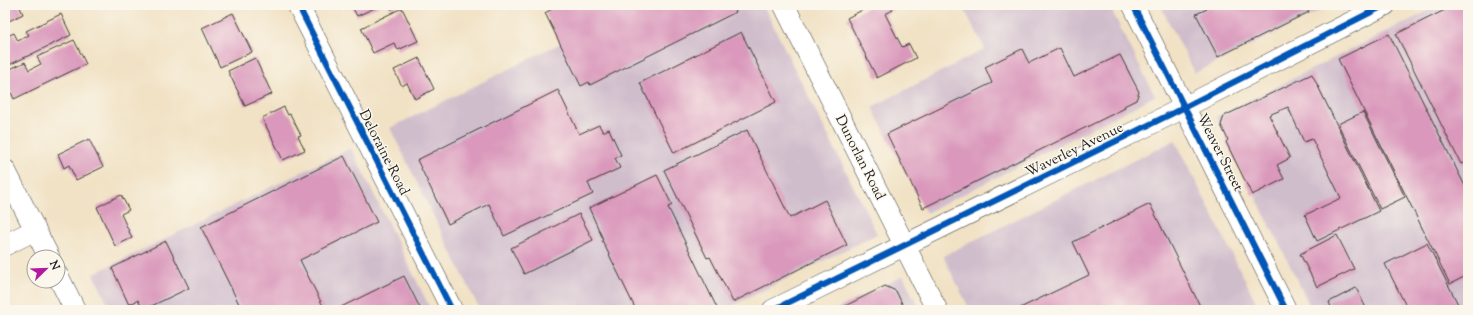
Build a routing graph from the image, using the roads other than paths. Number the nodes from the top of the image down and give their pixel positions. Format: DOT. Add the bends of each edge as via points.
graph roads {
  1 [pos="298,5"];
  2 [pos="784,5"];
  3 [pos="1133,5"];
  4 [pos="1385,5"];
  5 [pos="1185,107"];
  6 [pos="5,170"];
  7 [pos="35,230"];
  8 [pos="5,245"];
  9 [pos="905,245"];
  10 [pos="45,249"];
  11 [pos="64,289"];
  12 [pos="75,310"];
  13 [pos="452,310"];
  14 [pos="773,310"];
  15 [pos="937,310"];
  16 [pos="1286,310"];
  1 -- 13 [label="street, Deloraine Road"];
  2 -- 9 [label="street, Dunorlan Road"];
  3 -- 5 [label="street, Weaver Street"];
  4 -- 5 [label="street, Waverley Avenue"];
  5 -- 9 [label="street, Waverley Avenue"];
  5 -- 16 [label="street, Weaver Street"];
  6 -- 7 [label="street"];
  7 -- 8 [label="street"];
  7 -- 10 [label="street"];
  9 -- 14 [label="street, Waverley Avenue"];
  9 -- 15 [label="street, Dunorlan Road"];
  11 -- 12 [label="street"];
}
